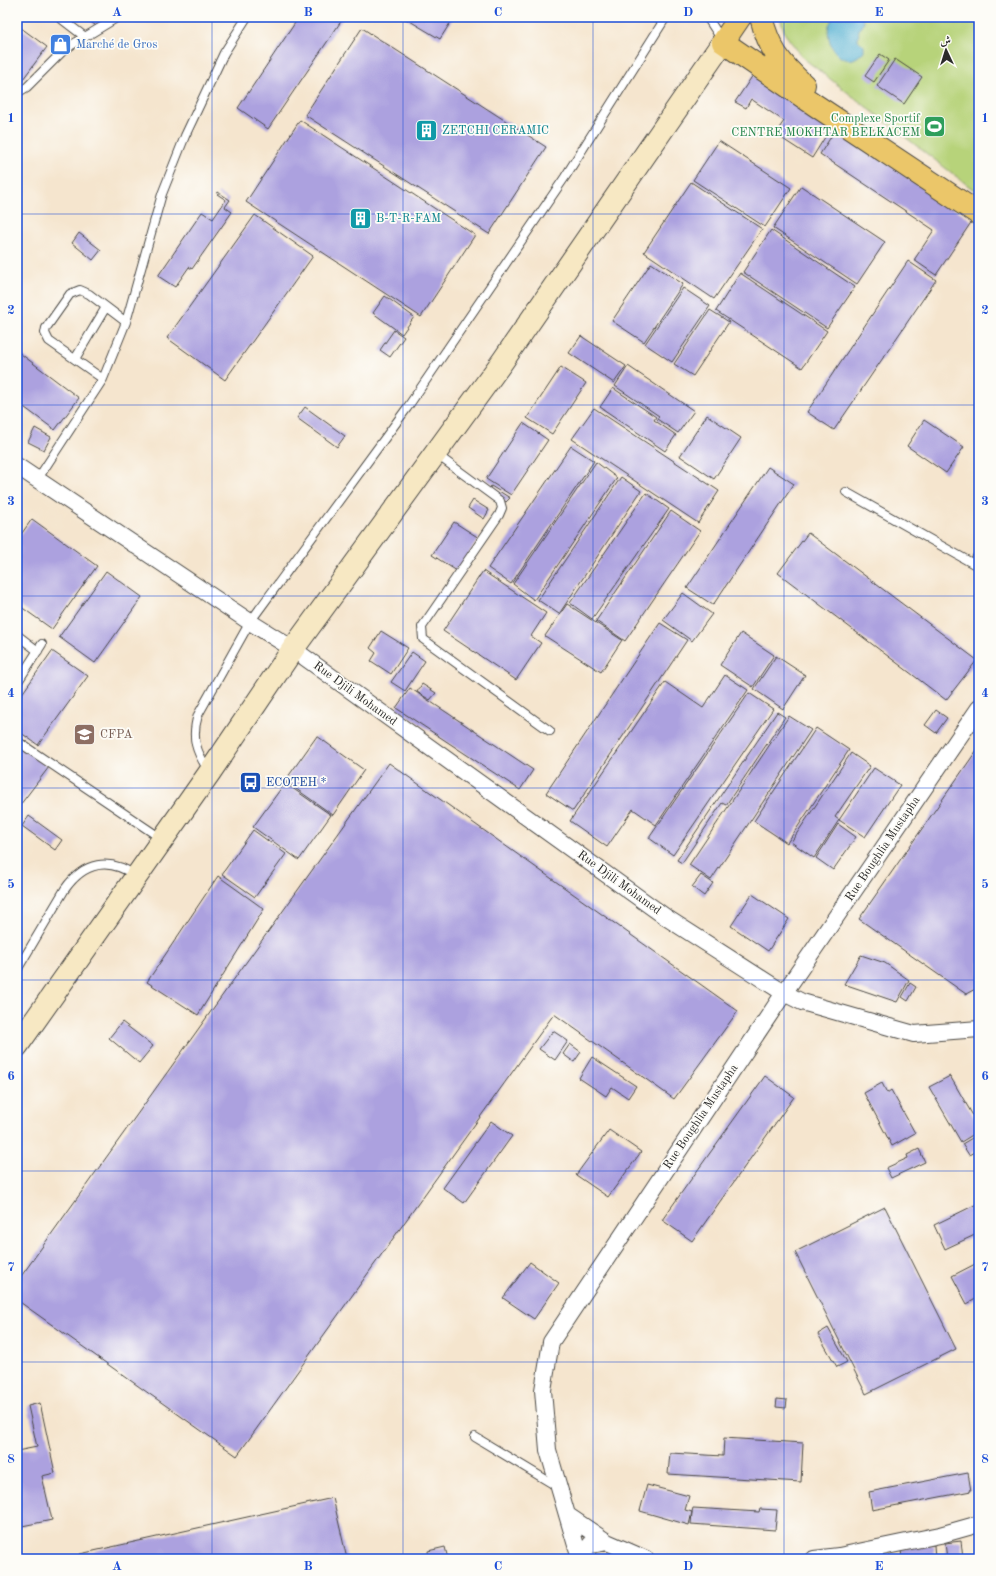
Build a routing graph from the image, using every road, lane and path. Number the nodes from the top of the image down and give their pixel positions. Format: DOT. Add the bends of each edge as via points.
graph roads {
  1 [pos="59,17"];
  2 [pos="118,17"];
  3 [pos="247,17"];
  4 [pos="666,17"];
  5 [pos="707,17"];
  6 [pos="761,17"];
  7 [pos="731,27"];
  8 [pos="85,37"];
  9 [pos="17,93"];
  10 [pos="816,105"];
  11 [pos="979,214"];
  12 [pos="106,307"];
  13 [pos="126,322"];
  14 [pos="75,359"];
  15 [pos="103,379"];
  16 [pos="436,454"];
  17 [pos="17,466"];
  18 [pos="37,480"];
  19 [pos="846,492"];
  20 [pos="979,554"];
  21 [pos="976,565"];
  22 [pos="250,622"];
  23 [pos="17,636"];
  24 [pos="293,649"];
  25 [pos="17,683"];
  26 [pos="979,708"];
  27 [pos="550,731"];
  28 [pos="17,741"];
  29 [pos="210,772"];
  30 [pos="162,840"];
  31 [pos="136,876"];
  32 [pos="17,970"];
  33 [pos="784,993"];
  34 [pos="979,1029"];
  35 [pos="17,1046"];
  36 [pos="475,1436"];
  37 [pos="559,1488"];
  38 [pos="567,1515"];
  39 [pos="979,1524"];
  40 [pos="607,1542"];
  41 [pos="580,1559"];
  42 [pos="584,1559"];
  43 [pos="646,1559"];
  44 [pos="814,1559"];
  1 -- 8 [label="lane"];
  2 -- 8 [label="lane"];
  3 -- 13 [label="lane" via="224,53 185,136 162,194"];
  4 -- 22 [label="lane" via="565,177 412,402"];
  5 -- 7 [label="lane"];
  6 -- 10 [label="main road" via="775,54 810,92"];
  7 -- 10 [label="main road"];
  7 -- 16 [label="main road" via="502,362"];
  8 -- 9 [label="lane" via="65,49 27,88"];
  10 -- 11 [label="main road"];
  12 -- 13 [label="lane"];
  12 -- 14 [label="lane"];
  12 -- 14 [label="lane" via="84,291 74,291 48,324 45,333 48,341"];
  13 -- 15 [label="lane"];
  14 -- 15 [label="lane"];
  15 -- 18 [label="lane"];
  16 -- 24 [label="main road"];
  16 -- 27 [label="lane" via="500,501 502,508 422,627 423,639"];
  17 -- 18 [label="street, Rue Djili Mohamed"];
  18 -- 22 [label="street, Rue Djili Mohamed"];
  19 -- 21 [label="lane"];
  20 -- 21 [label="lane"];
  22 -- 24 [label="street, Rue Djili Mohamed"];
  22 -- 29 [label="lane" via="201,710 196,724 194,734 198,752"];
  23 -- 25 [label="lane" via="40,647"];
  24 -- 29 [label="main road"];
  24 -- 33 [label="street, Rue Djili Mohamed" via="667,918"];
  26 -- 33 [label="street, Rue Boughlia Mustapha"];
  28 -- 30 [label="lane"];
  29 -- 30 [label="main road"];
  30 -- 31 [label="main road"];
  31 -- 32 [label="lane" via="127,869 110,865 92,866 81,871 65,888"];
  31 -- 35 [label="main road"];
  33 -- 34 [label="street, Rue Djili Mohamed" via="802,1002 914,1034"];
  33 -- 37 [label="street, Rue Boughlia Mustapha" via="551,1342 543,1390 548,1450"];
  36 -- 37 [label="lane"];
  37 -- 38 [label="street, Rue Boughlia Mustapha"];
  38 -- 40 [label="street"];
  38 -- 41 [label="street, Rue Boughlia Mustapha"];
  39 -- 44 [label="street" via="940,1535"];
  40 -- 42 [label="street" via="590,1545"];
  40 -- 43 [label="street"];
}
